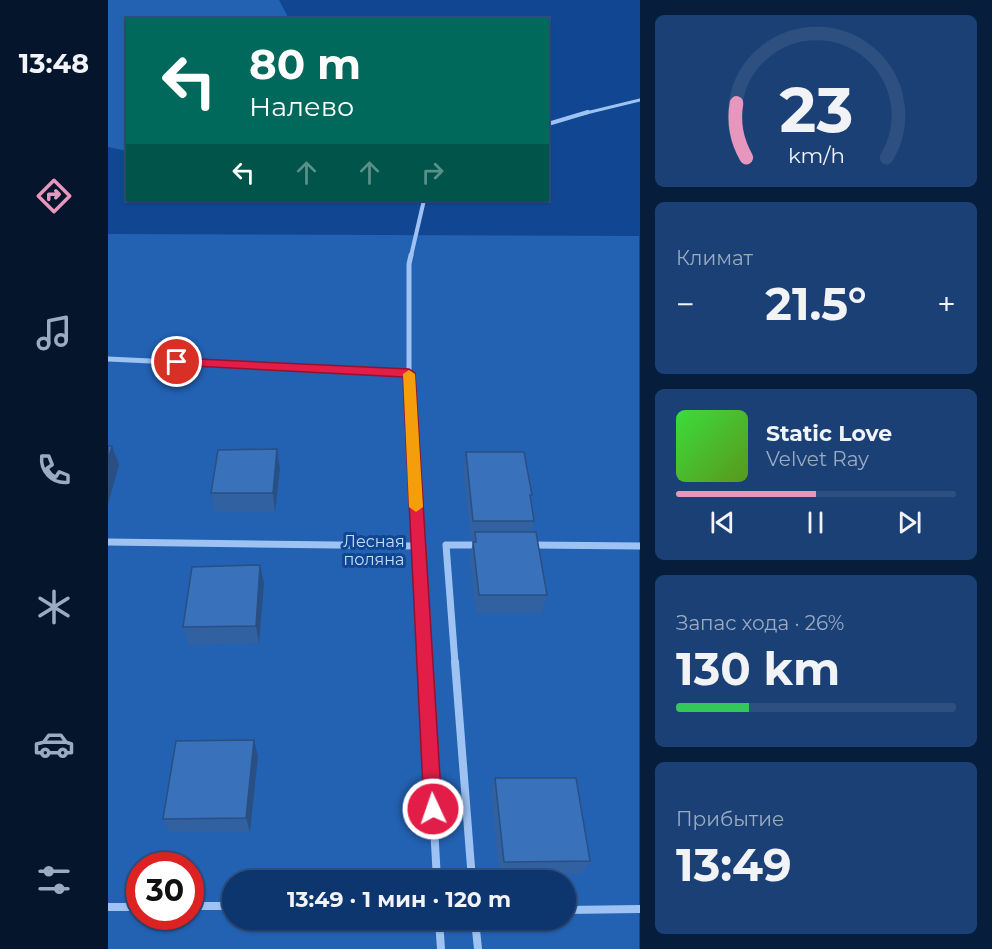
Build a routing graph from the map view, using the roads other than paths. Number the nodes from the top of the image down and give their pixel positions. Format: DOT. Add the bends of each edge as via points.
graph roads {
  1 [pos="639,100"];
  2 [pos="549,124"];
  3 [pos="424,201"];
  4 [pos="108,359"];
  5 [pos="409,373"];
  6 [pos="108,542"];
  7 [pos="491,545"];
  8 [pos="525,545"];
  9 [pos="418,546"];
  10 [pos="639,546"];
  11 [pos="436,870"];
  12 [pos="471,870"];
  13 [pos="204,906"];
  14 [pos="222,906"];
  15 [pos="108,907"];
  16 [pos="126,907"];
  17 [pos="639,909"];
  18 [pos="576,910"];
  19 [pos="440,930"];
  20 [pos="477,930"];
  21 [pos="441,949"];
  22 [pos="478,949"];
  1 -- 2 [label="street"];
  3 -- 5 [label="street" via="409,264"];
  4 -- 5 [label="street"];
  5 -- 9 [label="street"];
  6 -- 9 [label="street"];
  7 -- 12 [label="street" via="446,545"];
  8 -- 10 [label="street"];
  9 -- 11 [label="street"];
  13 -- 14 [label="street"];
  15 -- 16 [label="street"];
  17 -- 18 [label="street"];
  19 -- 21 [label="street"];
  20 -- 22 [label="street"];
}
